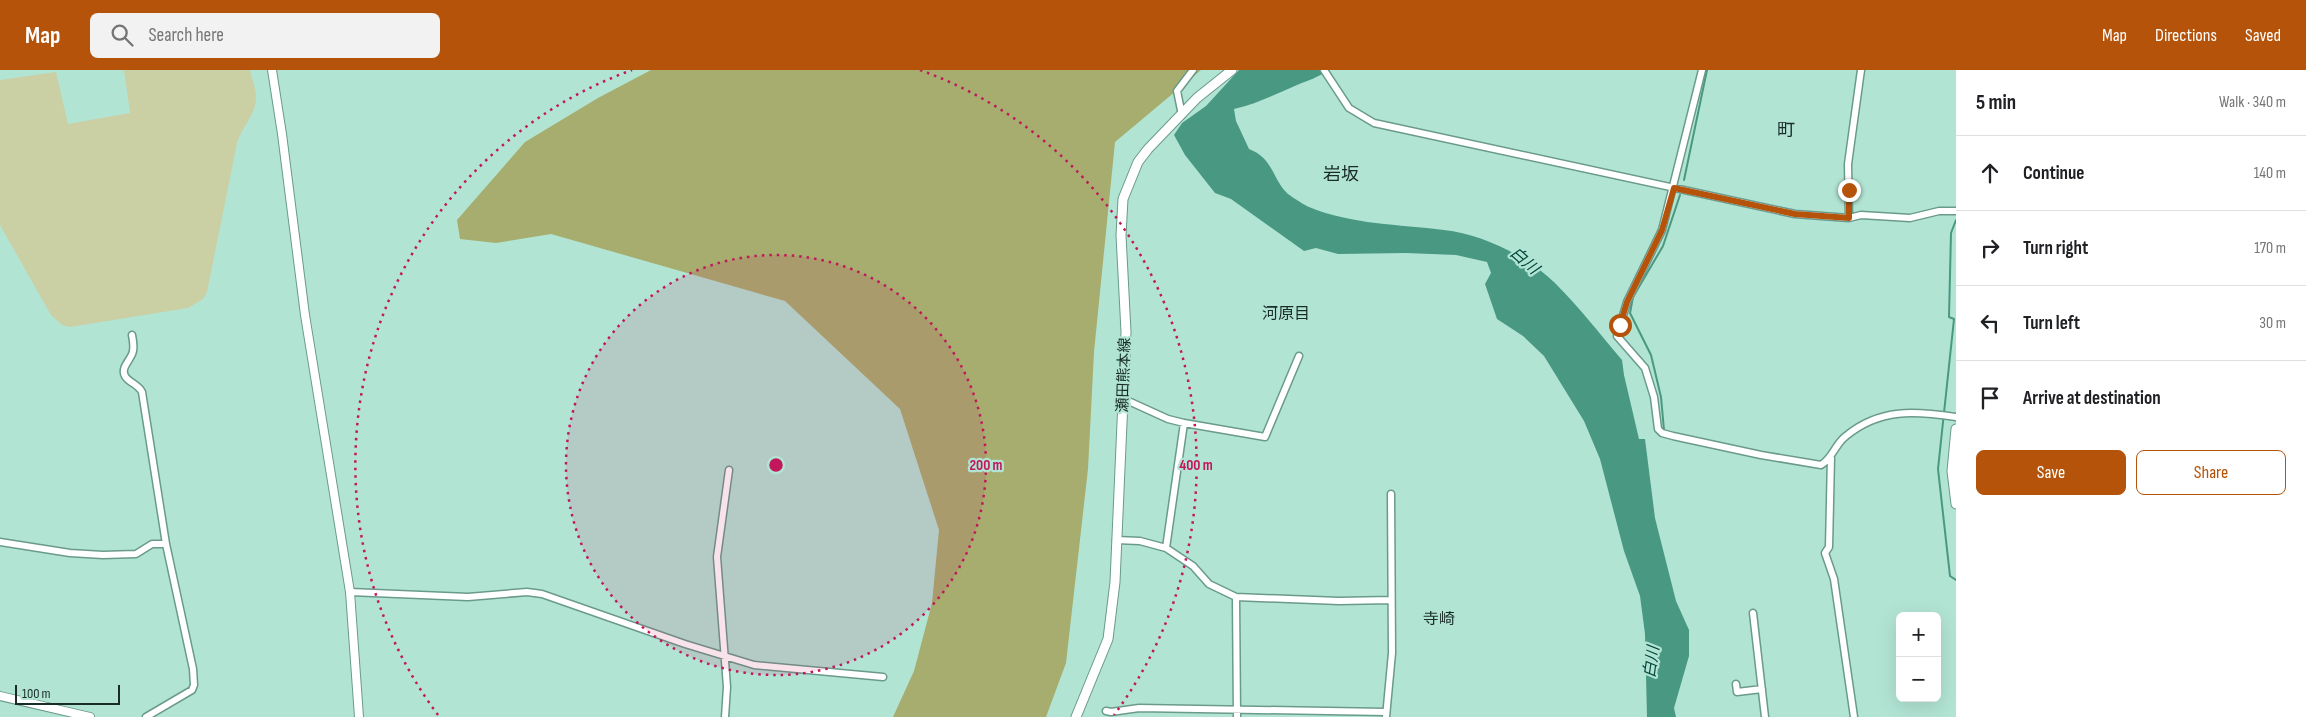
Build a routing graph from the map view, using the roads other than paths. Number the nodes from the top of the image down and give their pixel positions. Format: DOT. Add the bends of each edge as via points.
graph roads {
  1 [pos="272,70"];
  2 [pos="1193,70"];
  3 [pos="1232,70"];
  4 [pos="1324,70"];
  5 [pos="1702,70"];
  6 [pos="1860,70"];
  7 [pos="1182,115"];
  8 [pos="1674,188"];
  9 [pos="1956,211"];
  10 [pos="1849,218"];
  11 [pos="132,335"];
  12 [pos="1299,356"];
  13 [pos="1124,399"];
  14 [pos="1949,416"];
  15 [pos="1184,423"];
  16 [pos="1956,429"];
  17 [pos="1830,457"];
  18 [pos="729,470"];
  19 [pos="1392,494"];
  20 [pos="1956,504"];
  21 [pos="1116,540"];
  22 [pos="0,542"];
  23 [pos="166,544"];
  24 [pos="1166,548"];
  25 [pos="350,592"];
  26 [pos="1236,597"];
  27 [pos="1391,600"];
  28 [pos="1753,613"];
  29 [pos="725,657"];
  30 [pos="883,677"];
  31 [pos="1736,684"];
  32 [pos="1762,689"];
  33 [pos="0,696"];
  34 [pos="1106,711"];
  35 [pos="1237,713"];
  36 [pos="1386,714"];
  37 [pos="90,717"];
  38 [pos="146,717"];
  39 [pos="359,717"];
  40 [pos="725,717"];
  41 [pos="1076,717"];
  42 [pos="1765,717"];
  43 [pos="1854,717"];
  1 -- 25 [label="street" via="305,315"];
  2 -- 7 [label="street" via="1177,91"];
  3 -- 7 [label="main road, 瀬田熊本線" via="1197,98"];
  4 -- 8 [label="street" via="1349,108 1374,123"];
  5 -- 8 [label="street"];
  6 -- 10 [label="street" via="1848,164"];
  7 -- 13 [label="main road, 瀬田熊本線" via="1138,162 1123,199"];
  8 -- 10 [label="street" via="1795,214"];
  8 -- 17 [label="street" via="1662,230 1627,302 1617,336 1645,368 1654,397 1658,430 1673,436 1816,465"];
  9 -- 10 [label="street" via="1939,211 1910,218 1860,215"];
  11 -- 23 [label="street" via="133,351 124,374 142,392"];
  12 -- 15 [label="street" via="1265,437"];
  13 -- 15 [label="street"];
  13 -- 21 [label="main road, 瀬田熊本線"];
  14 -- 17 [label="street" via="1881,415 1846,436"];
  15 -- 24 [label="street"];
  16 -- 20 [label="main road" via="1952,471"];
  17 -- 43 [label="street" via="1829,547 1825,553 1834,579"];
  18 -- 29 [label="street" via="717,557"];
  19 -- 27 [label="street"];
  21 -- 24 [label="street" via="1140,541"];
  21 -- 41 [label="main road, 瀬田熊本線" via="1108,639"];
  22 -- 23 [label="street" via="103,555 136,554 152,544"];
  23 -- 38 [label="street" via="194,685 192,690"];
  24 -- 26 [label="street" via="1193,566 1209,584"];
  25 -- 29 [label="street" via="468,597 527,592 542,594"];
  25 -- 39 [label="street"];
  26 -- 27 [label="street"];
  26 -- 35 [label="street"];
  27 -- 36 [label="street" via="1392,653"];
  28 -- 32 [label="street"];
  29 -- 30 [label="street" via="783,669"];
  29 -- 40 [label="street"];
  31 -- 32 [label="street" via="1737,692"];
  32 -- 42 [label="street"];
  33 -- 37 [label="street"];
  34 -- 35 [label="street" via="1139,708"];
  35 -- 36 [label="street"];
}
